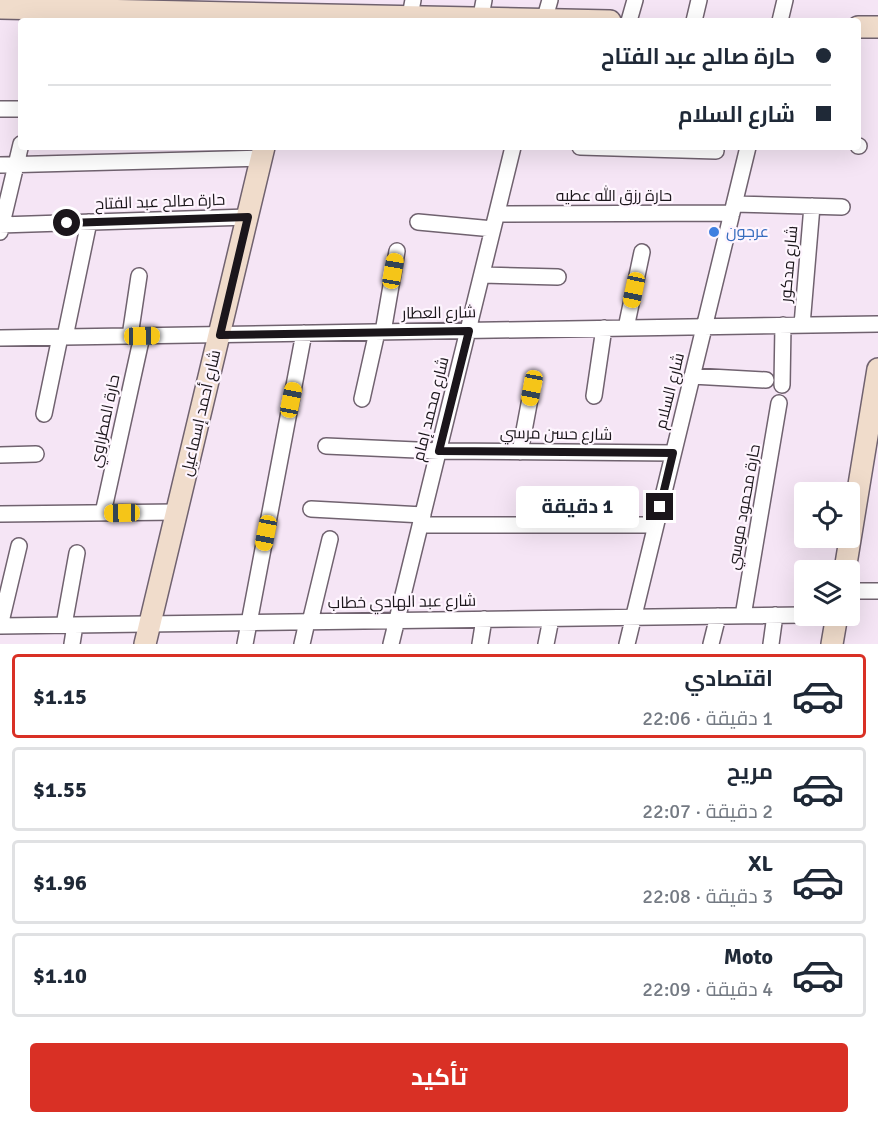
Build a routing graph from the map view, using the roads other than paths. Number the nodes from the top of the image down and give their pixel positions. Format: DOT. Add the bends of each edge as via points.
graph roads {
  1 [pos="635,0"];
  2 [pos="699,0"];
  3 [pos="785,0"];
  4 [pos="0,8"];
  5 [pos="52,10"];
  6 [pos="192,11"];
  7 [pos="297,12"];
  8 [pos="411,13"];
  9 [pos="482,13"];
  10 [pos="546,14"];
  11 [pos="583,18"];
  12 [pos="630,18"];
  13 [pos="695,18"];
  14 [pos="781,18"];
  15 [pos="861,27"];
  16 [pos="878,27"];
  17 [pos="0,109"];
  18 [pos="18,109"];
  19 [pos="20,150"];
  20 [pos="512,150"];
  21 [pos="700,150"];
  22 [pos="747,150"];
  23 [pos="716,151"];
  24 [pos="263,153"];
  25 [pos="0,165"];
  26 [pos="16,165"];
  27 [pos="812,206"];
  28 [pos="842,207"];
  29 [pos="733,208"];
  30 [pos="248,217"];
  31 [pos="495,221"];
  32 [pos="89,222"];
  33 [pos="418,222"];
  34 [pos="1,228"];
  35 [pos="397,251"];
  36 [pos="642,252"];
  37 [pos="482,275"];
  38 [pos="139,276"];
  39 [pos="558,277"];
  40 [pos="878,324"];
  41 [pos="783,325"];
  42 [pos="802,325"];
  43 [pos="705,327"];
  44 [pos="604,328"];
  45 [pos="626,328"];
  46 [pos="469,331"];
  47 [pos="380,332"];
  48 [pos="304,333"];
  49 [pos="220,335"];
  50 [pos="136,336"];
  51 [pos="62,337"];
  52 [pos="0,338"];
  53 [pos="878,369"];
  54 [pos="692,376"];
  55 [pos="766,380"];
  56 [pos="782,385"];
  57 [pos="532,388"];
  58 [pos="594,396"];
  59 [pos="362,399"];
  60 [pos="779,403"];
  61 [pos="44,414"];
  62 [pos="872,444"];
  63 [pos="326,446"];
  64 [pos="439,451"];
  65 [pos="520,452"];
  66 [pos="673,453"];
  67 [pos="0,454"];
  68 [pos="36,454"];
  69 [pos="311,509"];
  70 [pos="178,512"];
  71 [pos="103,513"];
  72 [pos="0,514"];
  73 [pos="422,520"];
  74 [pos="655,525"];
  75 [pos="330,539"];
  76 [pos="19,546"];
  77 [pos="77,553"];
  78 [pos="847,560"];
  79 [pos="860,591"];
  80 [pos="878,591"];
  81 [pos="775,615"];
  82 [pos="794,615"];
  83 [pos="718,616"];
  84 [pos="744,616"];
  85 [pos="633,617"];
  86 [pos="484,619"];
  87 [pos="551,619"];
  88 [pos="397,621"];
  89 [pos="249,622"];
  90 [pos="309,622"];
  91 [pos="70,625"];
  92 [pos="0,626"];
  93 [pos="835,626"];
  94 [pos="148,634"];
  95 [pos="72,644"];
  96 [pos="245,644"];
  97 [pos="302,644"];
  98 [pos="391,644"];
  99 [pos="480,644"];
  100 [pos="546,644"];
  101 [pos="627,644"];
  102 [pos="711,644"];
  103 [pos="771,644"];
  104 [pos="832,644"];
  1 -- 12 [label="street"];
  2 -- 13 [label="street"];
  3 -- 14 [label="street"];
  4 -- 5 [label="street"];
  5 -- 6 [label="street"];
  6 -- 7 [label="street"];
  7 -- 8 [label="street"];
  8 -- 9 [label="street"];
  9 -- 10 [label="street"];
  10 -- 11 [label="street"];
  15 -- 16 [label="street"];
  17 -- 18 [label="street"];
  19 -- 26 [label="street"];
  20 -- 31 [label="street, شارع محمد إمام"];
  21 -- 23 [label="street"];
  22 -- 29 [label="street, شارع السلام"];
  24 -- 26 [label="street"];
  24 -- 30 [label="street, شارع أحمد إسماعيل"];
  25 -- 26 [label="street"];
  26 -- 34 [label="street"];
  27 -- 28 [label="street, حارة رزق الله عطيه"];
  27 -- 29 [label="street, حارة رزق الله عطيه"];
  27 -- 42 [label="street, شارع مدكور"];
  29 -- 31 [label="street, حارة رزق الله عطيه"];
  29 -- 43 [label="street, شارع السلام"];
  30 -- 32 [label="street, حارة صالح عبد الفتاح"];
  30 -- 49 [label="street, شارع أحمد إسماعيل"];
  31 -- 33 [label="street, حارة رزق الله عطيه"];
  31 -- 37 [label="street, شارع محمد إمام"];
  32 -- 34 [label="street, حارة صالح عبد الفتاح"];
  32 -- 51 [label="street"];
  35 -- 47 [label="street"];
  36 -- 45 [label="street"];
  37 -- 39 [label="street"];
  37 -- 46 [label="street, شارع محمد إمام"];
  38 -- 50 [label="street, حارة المطراوي"];
  40 -- 42 [label="street, شارع العطار"];
  41 -- 42 [label="street, شارع العطار"];
  41 -- 43 [label="street, شارع العطار"];
  41 -- 56 [label="street"];
  43 -- 45 [label="street, شارع العطار"];
  43 -- 54 [label="street, شارع السلام"];
  44 -- 45 [label="street, شارع العطار"];
  44 -- 46 [label="street, شارع العطار"];
  44 -- 58 [label="street"];
  46 -- 47 [label="street, شارع العطار"];
  46 -- 64 [label="street, شارع محمد إمام"];
  47 -- 48 [label="street, شارع العطار"];
  47 -- 59 [label="street"];
  48 -- 49 [label="street, شارع العطار"];
  48 -- 89 [label="street"];
  49 -- 50 [label="street, شارع العطار"];
  49 -- 70 [label="street, شارع أحمد إسماعيل"];
  50 -- 51 [label="street, شارع العطار"];
  50 -- 71 [label="street, حارة المطراوي"];
  51 -- 52 [label="street, شارع العطار"];
  51 -- 61 [label="street"];
  53 -- 62 [label="street"];
  54 -- 55 [label="street"];
  54 -- 66 [label="street, شارع السلام"];
  57 -- 65 [label="street"];
  60 -- 84 [label="street, حارة محمود موسي"];
  62 -- 78 [label="street"];
  63 -- 64 [label="street, شارع حسن مرسي"];
  64 -- 65 [label="street, شارع حسن مرسي"];
  64 -- 73 [label="street, شارع محمد إمام"];
  65 -- 66 [label="street, شارع حسن مرسي"];
  66 -- 74 [label="street, شارع السلام"];
  67 -- 68 [label="street"];
  69 -- 73 [label="street"];
  70 -- 71 [label="street"];
  70 -- 94 [label="street, شارع أحمد إسماعيل"];
  71 -- 72 [label="street"];
  73 -- 74 [label="street"];
  73 -- 88 [label="street, شارع محمد إمام"];
  74 -- 85 [label="street, شارع السلام"];
  75 -- 90 [label="street"];
  76 -- 92 [label="street"];
  77 -- 91 [label="street"];
  79 -- 80 [label="street"];
  81 -- 82 [label="street, شارع عبد الهادي خطاب"];
  81 -- 84 [label="street, شارع عبد الهادي خطاب"];
  81 -- 103 [label="street"];
  83 -- 84 [label="street, شارع عبد الهادي خطاب"];
  83 -- 85 [label="street, شارع عبد الهادي خطاب"];
  83 -- 102 [label="street"];
  85 -- 87 [label="street, شارع عبد الهادي خطاب"];
  85 -- 101 [label="street, شارع السلام"];
  86 -- 87 [label="street, شارع عبد الهادي خطاب"];
  86 -- 88 [label="street, شارع عبد الهادي خطاب"];
  86 -- 99 [label="street"];
  87 -- 100 [label="street"];
  88 -- 90 [label="street, شارع عبد الهادي خطاب"];
  88 -- 98 [label="street, شارع محمد إمام"];
  89 -- 90 [label="street, شارع عبد الهادي خطاب"];
  89 -- 94 [label="street, شارع عبد الهادي خطاب"];
  89 -- 96 [label="street"];
  90 -- 97 [label="street"];
  91 -- 92 [label="street, شارع عبد الهادي خطاب"];
  91 -- 94 [label="street, شارع عبد الهادي خطاب"];
  91 -- 95 [label="street"];
  93 -- 104 [label="street"];
}
